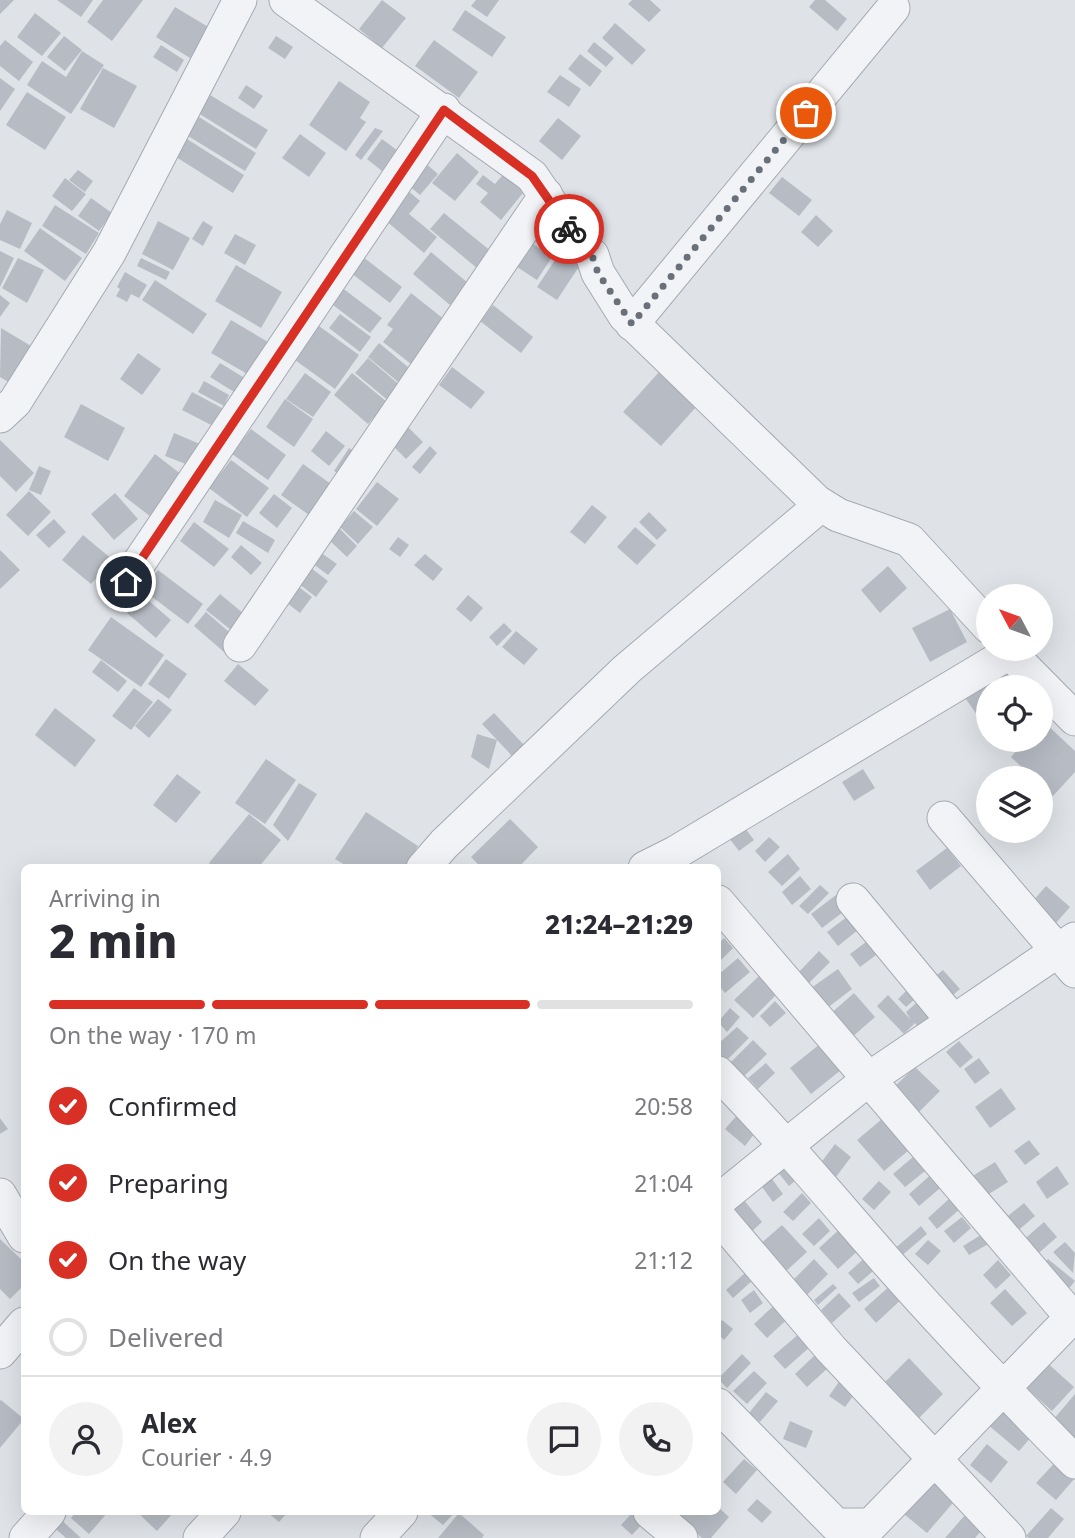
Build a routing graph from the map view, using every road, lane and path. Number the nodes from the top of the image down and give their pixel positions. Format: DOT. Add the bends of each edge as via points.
graph roads {
  1 [pos="240,0"];
  2 [pos="286,0"];
  3 [pos="893,8"];
  4 [pos="444,110"];
  5 [pos="546,195"];
  6 [pos="632,324"];
  7 [pos="0,416"];
  8 [pos="821,505"];
  9 [pos="126,582"];
  10 [pos="976,613"];
  11 [pos="240,645"];
  12 [pos="991,662"];
  13 [pos="1019,662"];
  14 [pos="1075,719"];
  15 [pos="944,818"];
  16 [pos="681,861"];
  17 [pos="426,864"];
  18 [pos="853,900"];
  19 [pos="721,905"];
  20 [pos="1069,954"];
  21 [pos="953,1021"];
  22 [pos="721,1076"];
  23 [pos="870,1078"];
  24 [pos="787,1143"];
  25 [pos="0,1195"];
  26 [pos="721,1198"];
  27 [pos="721,1220"];
  28 [pos="21,1231"];
  29 [pos="1074,1317"];
  30 [pos="21,1328"];
  31 [pos="0,1352"];
  32 [pos="1002,1387"];
  33 [pos="721,1408"];
  34 [pos="933,1460"];
  35 [pos="1075,1462"];
  36 [pos="46,1515"];
  37 [pos="221,1515"];
  38 [pos="398,1515"];
  39 [pos="654,1515"];
  40 [pos="26,1538"];
  41 [pos="200,1538"];
  42 [pos="377,1538"];
  43 [pos="681,1538"];
  44 [pos="1009,1538"];
  1 -- 7 [label="street" via="109,253 15,402"];
  2 -- 4 [label="street"];
  3 -- 6 [label="street"];
  4 -- 5 [label="street" via="532,176"];
  4 -- 9 [label="street"];
  5 -- 6 [label="street"];
  5 -- 11 [label="street"];
  6 -- 8 [label="street"];
  8 -- 10 [label="street" via="909,540"];
  8 -- 17 [label="street" via="627,669"];
  12 -- 16 [label="street"];
  13 -- 14 [label="street"];
  15 -- 20 [label="street"];
  18 -- 21 [label="street"];
  19 -- 23 [label="street"];
  20 -- 21 [label="street"];
  21 -- 23 [label="street"];
  22 -- 24 [label="street"];
  23 -- 24 [label="street"];
  23 -- 29 [label="street"];
  24 -- 26 [label="street"];
  24 -- 32 [label="street" via="888,1263"];
  25 -- 28 [label="street"];
  27 -- 34 [label="street"];
  29 -- 32 [label="street"];
  30 -- 31 [label="street"];
  32 -- 34 [label="street"];
  32 -- 35 [label="street"];
  33 -- 34 [label="street" via="836,1525 871,1525"];
  34 -- 44 [label="street"];
  36 -- 40 [label="street"];
  37 -- 41 [label="street"];
  38 -- 42 [label="street"];
  39 -- 43 [label="street"];
}
